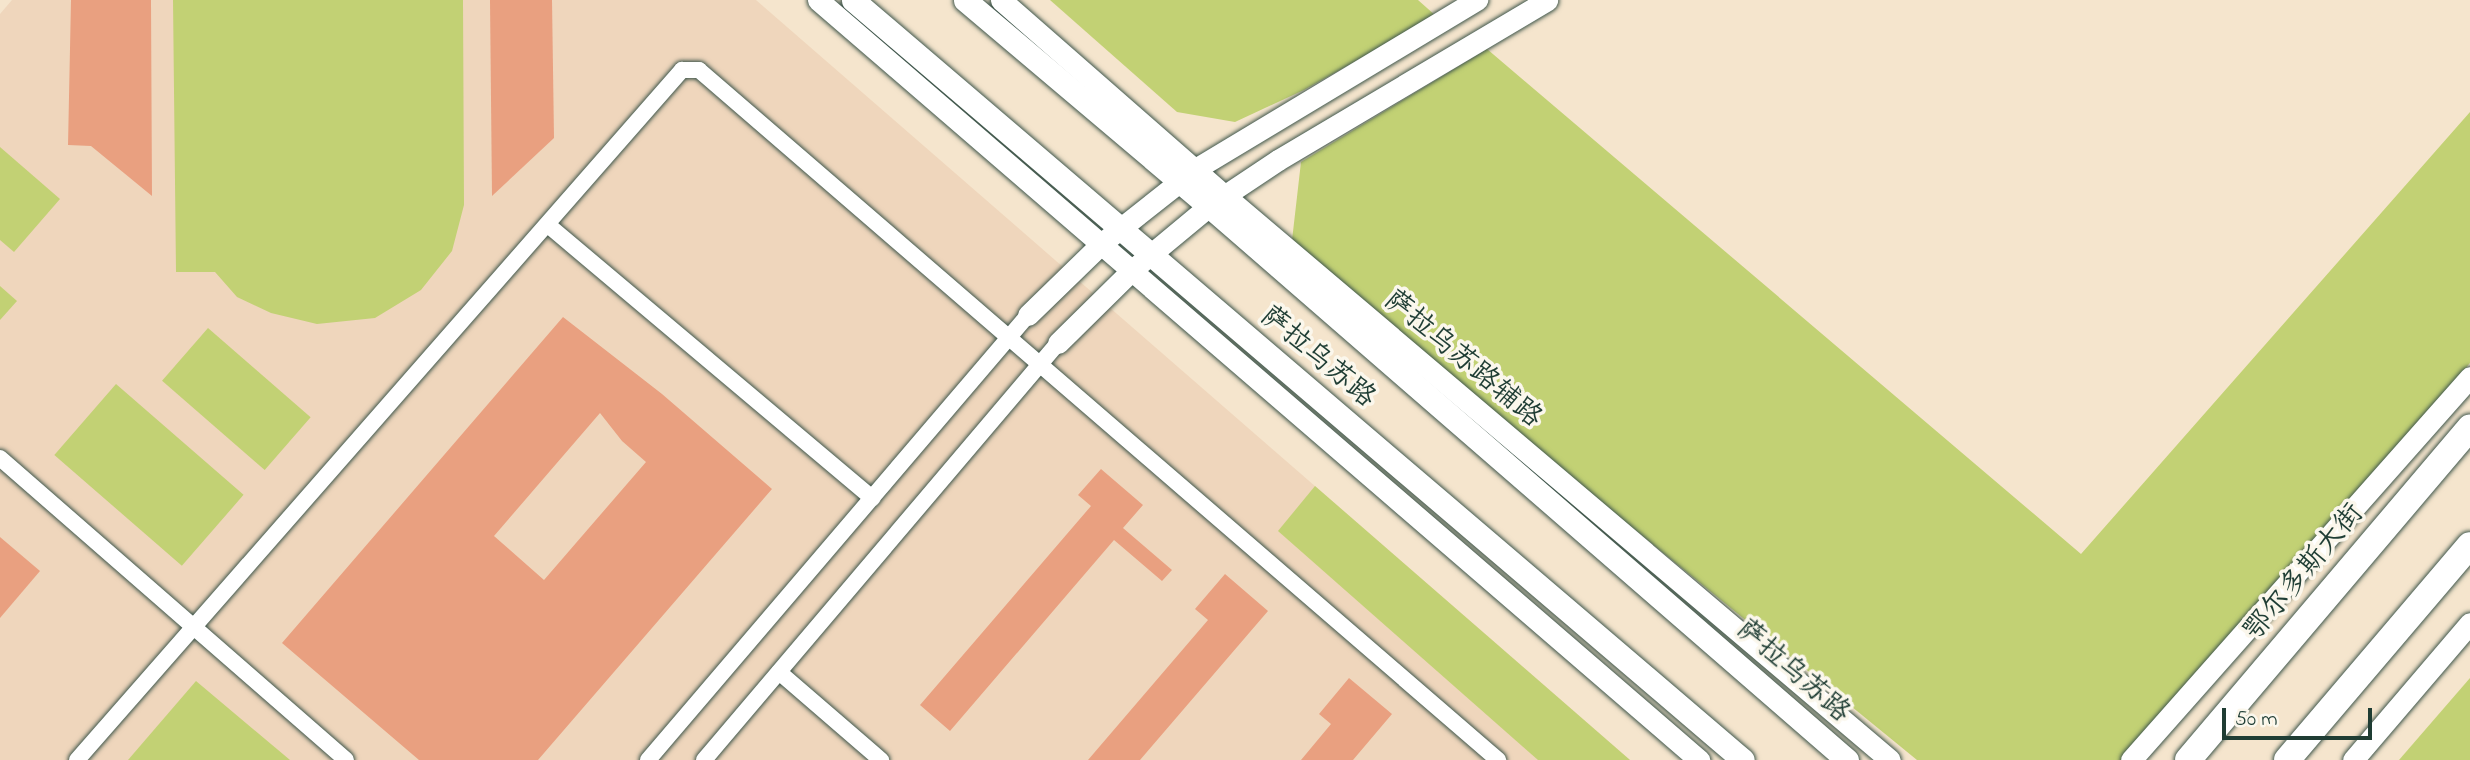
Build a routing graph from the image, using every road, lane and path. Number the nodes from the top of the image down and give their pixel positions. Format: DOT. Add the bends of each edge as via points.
graph roads {
  1 [pos="818,0"];
  2 [pos="853,0"];
  3 [pos="965,0"];
  4 [pos="1001,0"];
  5 [pos="1477,0"];
  6 [pos="1547,0"];
  7 [pos="1188,175"];
  8 [pos="1217,200"];
  9 [pos="548,225"];
  10 [pos="1120,228"];
  11 [pos="1102,243"];
  12 [pos="1150,254"];
  13 [pos="1132,270"];
  14 [pos="1028,314"];
  15 [pos="1010,337"];
  16 [pos="1058,344"];
  17 [pos="1040,364"];
  18 [pos="2470,377"];
  19 [pos="2470,428"];
  20 [pos="0,458"];
  21 [pos="872,498"];
  22 [pos="2470,545"];
  23 [pos="2470,623"];
  24 [pos="194,628"];
  25 [pos="779,672"];
  26 [pos="77,760"];
  27 [pos="346,760"];
  28 [pos="648,760"];
  29 [pos="704,760"];
  30 [pos="881,760"];
  31 [pos="1498,760"];
  32 [pos="1699,760"];
  33 [pos="1743,760"];
  34 [pos="1847,760"];
  35 [pos="1890,760"];
  36 [pos="2131,760"];
  37 [pos="2188,760"];
  38 [pos="2287,760"];
  39 [pos="2353,760"];
  1 -- 11 [label="street"];
  2 -- 10 [label="main road, 萨拉乌苏路"];
  3 -- 7 [label="main road, 萨拉乌苏路"];
  4 -- 7 [label="street"];
  5 -- 7 [label="street"];
  6 -- 8 [label="street"];
  7 -- 8 [label="main road, 萨拉乌苏路"];
  7 -- 10 [label="street"];
  8 -- 12 [label="street"];
  8 -- 34 [label="main road, 萨拉乌苏路"];
  8 -- 35 [label="street, 萨拉乌苏路辅路"];
  9 -- 15 [label="street" via="682,70 699,70"];
  9 -- 21 [label="street"];
  9 -- 24 [label="street"];
  10 -- 11 [label="street"];
  10 -- 12 [label="main road, 萨拉乌苏路"];
  11 -- 13 [label="street"];
  11 -- 14 [label="street"];
  12 -- 13 [label="street"];
  12 -- 33 [label="main road, 萨拉乌苏路"];
  13 -- 16 [label="street"];
  13 -- 32 [label="street"];
  14 -- 15 [label="street"];
  15 -- 17 [label="street"];
  15 -- 21 [label="street"];
  16 -- 17 [label="street"];
  17 -- 25 [label="street"];
  17 -- 31 [label="street"];
  18 -- 36 [label="street"];
  19 -- 37 [label="main road, 鄂尔多斯大街"];
  20 -- 24 [label="street"];
  21 -- 28 [label="street"];
  22 -- 38 [label="main road"];
  23 -- 39 [label="street"];
  24 -- 26 [label="street"];
  24 -- 27 [label="street"];
  25 -- 29 [label="street"];
  25 -- 30 [label="street"];
}
